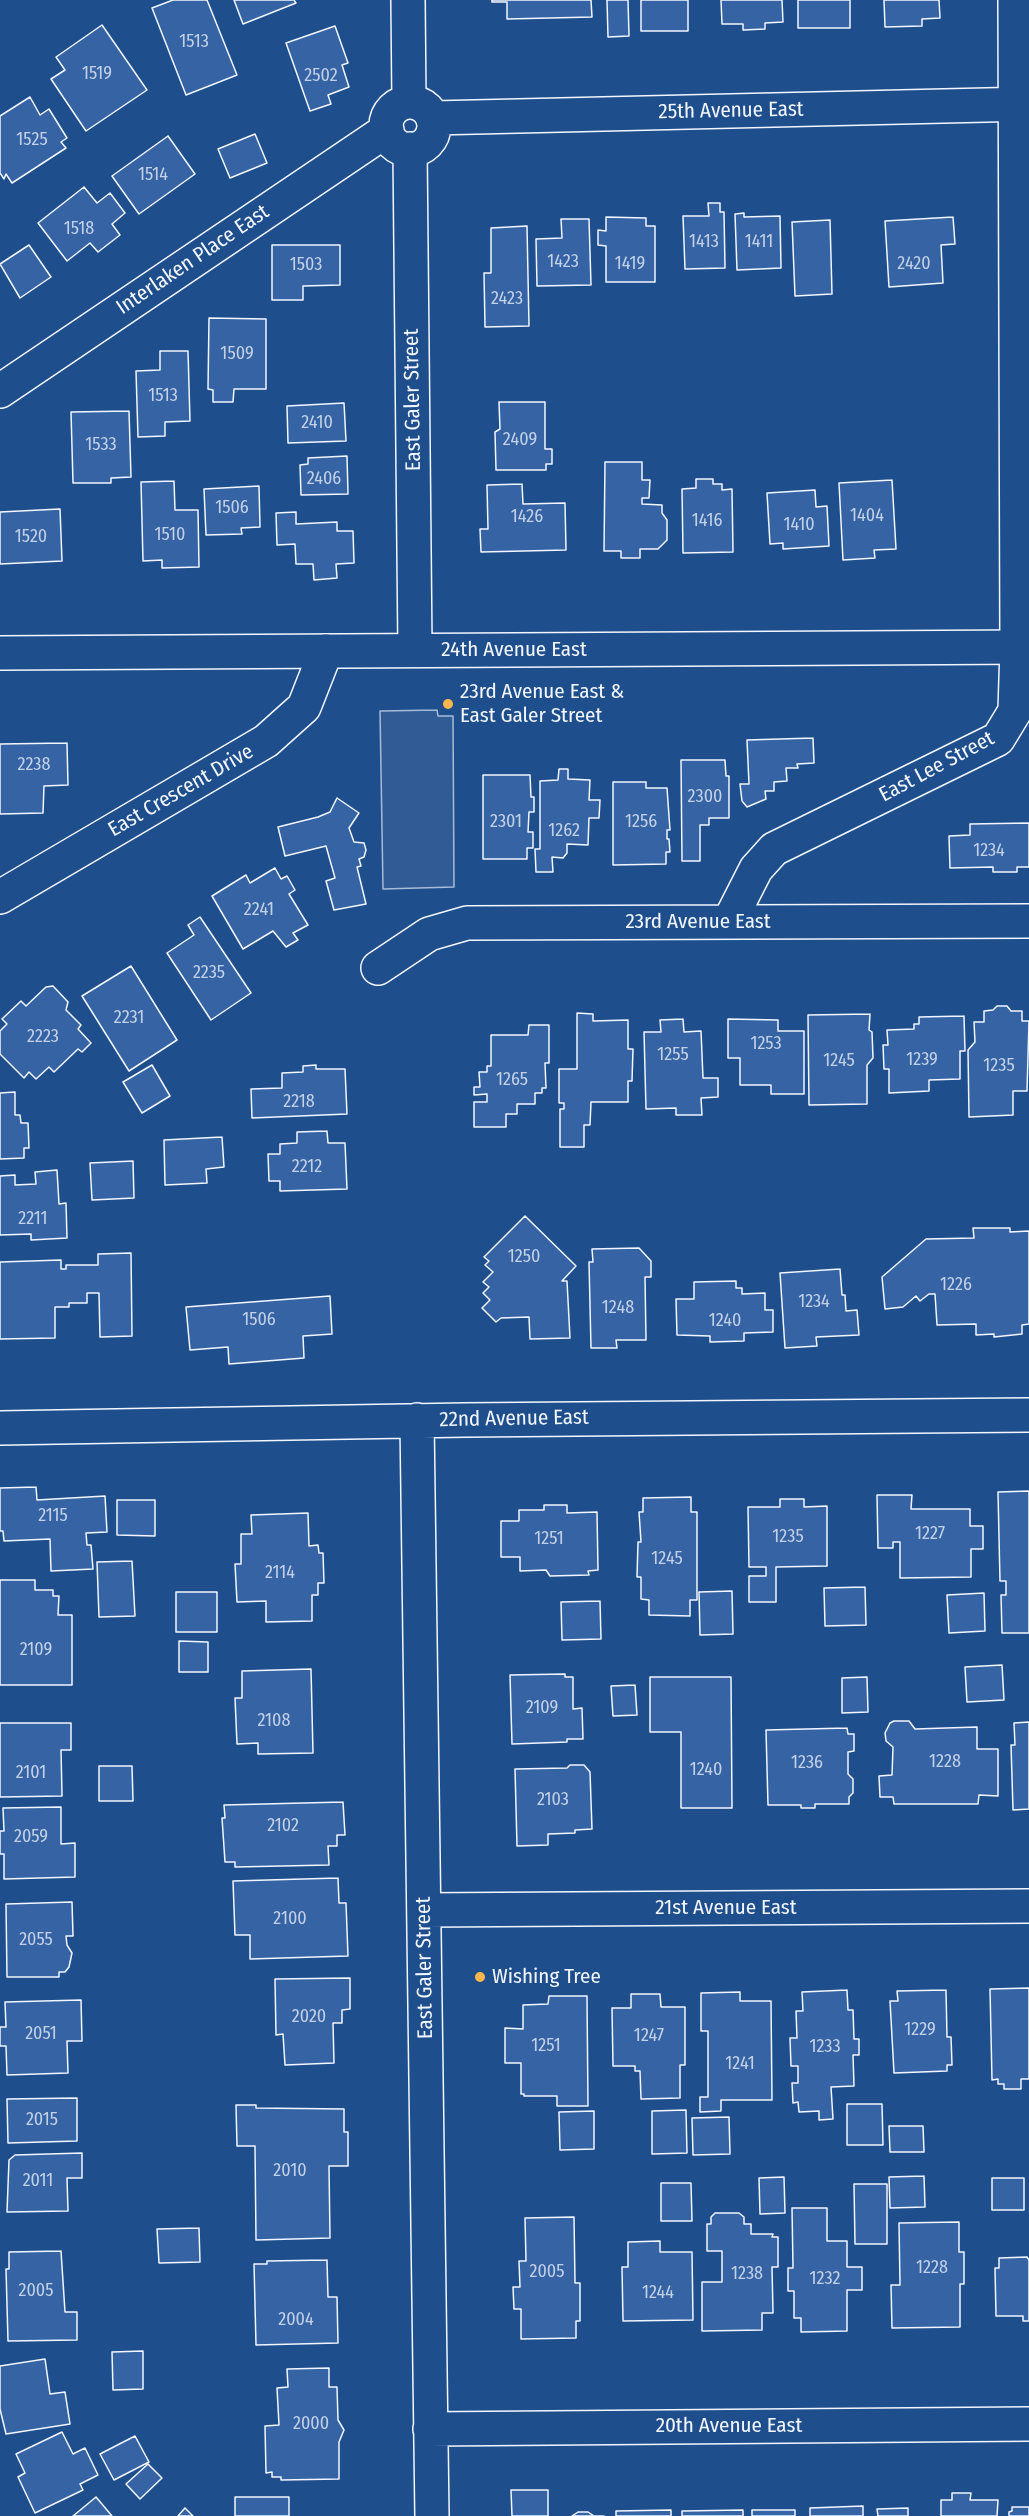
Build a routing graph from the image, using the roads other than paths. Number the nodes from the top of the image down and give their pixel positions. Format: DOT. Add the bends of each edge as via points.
graph roads {
  1 [pos="408,0"];
  2 [pos="1015,0"];
  3 [pos="1022,104"];
  4 [pos="421,110"];
  5 [pos="398,140"];
  6 [pos="0,391"];
  7 [pos="1023,647"];
  8 [pos="415,650"];
  9 [pos="326,651"];
  10 [pos="0,652"];
  11 [pos="0,897"];
  12 [pos="1029,921"];
  13 [pos="729,922"];
  14 [pos="378,968"];
  15 [pos="1029,1415"];
  16 [pos="417,1420"];
  17 [pos="0,1428"];
  18 [pos="1029,1906"];
  19 [pos="424,1910"];
  20 [pos="1029,2424"];
  21 [pos="430,2428"];
  22 [pos="432,2516"];
  1 -- 4 [label="street"];
  2 -- 3 [label="street, East Lee Street"];
  3 -- 4 [label="street, 25th Avenue East"];
  3 -- 7 [label="street, East Lee Street"];
  4 -- 5 [label="street, Interlaken Place East" via="434,129 432,136 421,147"];
  5 -- 6 [label="street, Interlaken Place East"];
  5 -- 8 [label="street, East Galer Street"];
  7 -- 8 [label="street, 24th Avenue East"];
  7 -- 13 [label="street, East Lee Street" via="1015,711 998,739 774,849 756,868"];
  8 -- 9 [label="street, 24th Avenue East"];
  9 -- 10 [label="street, 24th Avenue East"];
  9 -- 11 [label="street, East Crescent Drive" via="304,707 266,741"];
  12 -- 13 [label="street, 23rd Avenue East"];
  13 -- 14 [label="street, 23rd Avenue East" via="466,923 429,934"];
  15 -- 16 [label="street, 22nd Avenue East"];
  16 -- 17 [label="street, 22nd Avenue East"];
  16 -- 19 [label="street, East Galer Street"];
  18 -- 19 [label="street, 21st Avenue East"];
  19 -- 21 [label="street, East Galer Street"];
  20 -- 21 [label="street, 20th Avenue East"];
  21 -- 22 [label="street, East Galer Street"];
}
